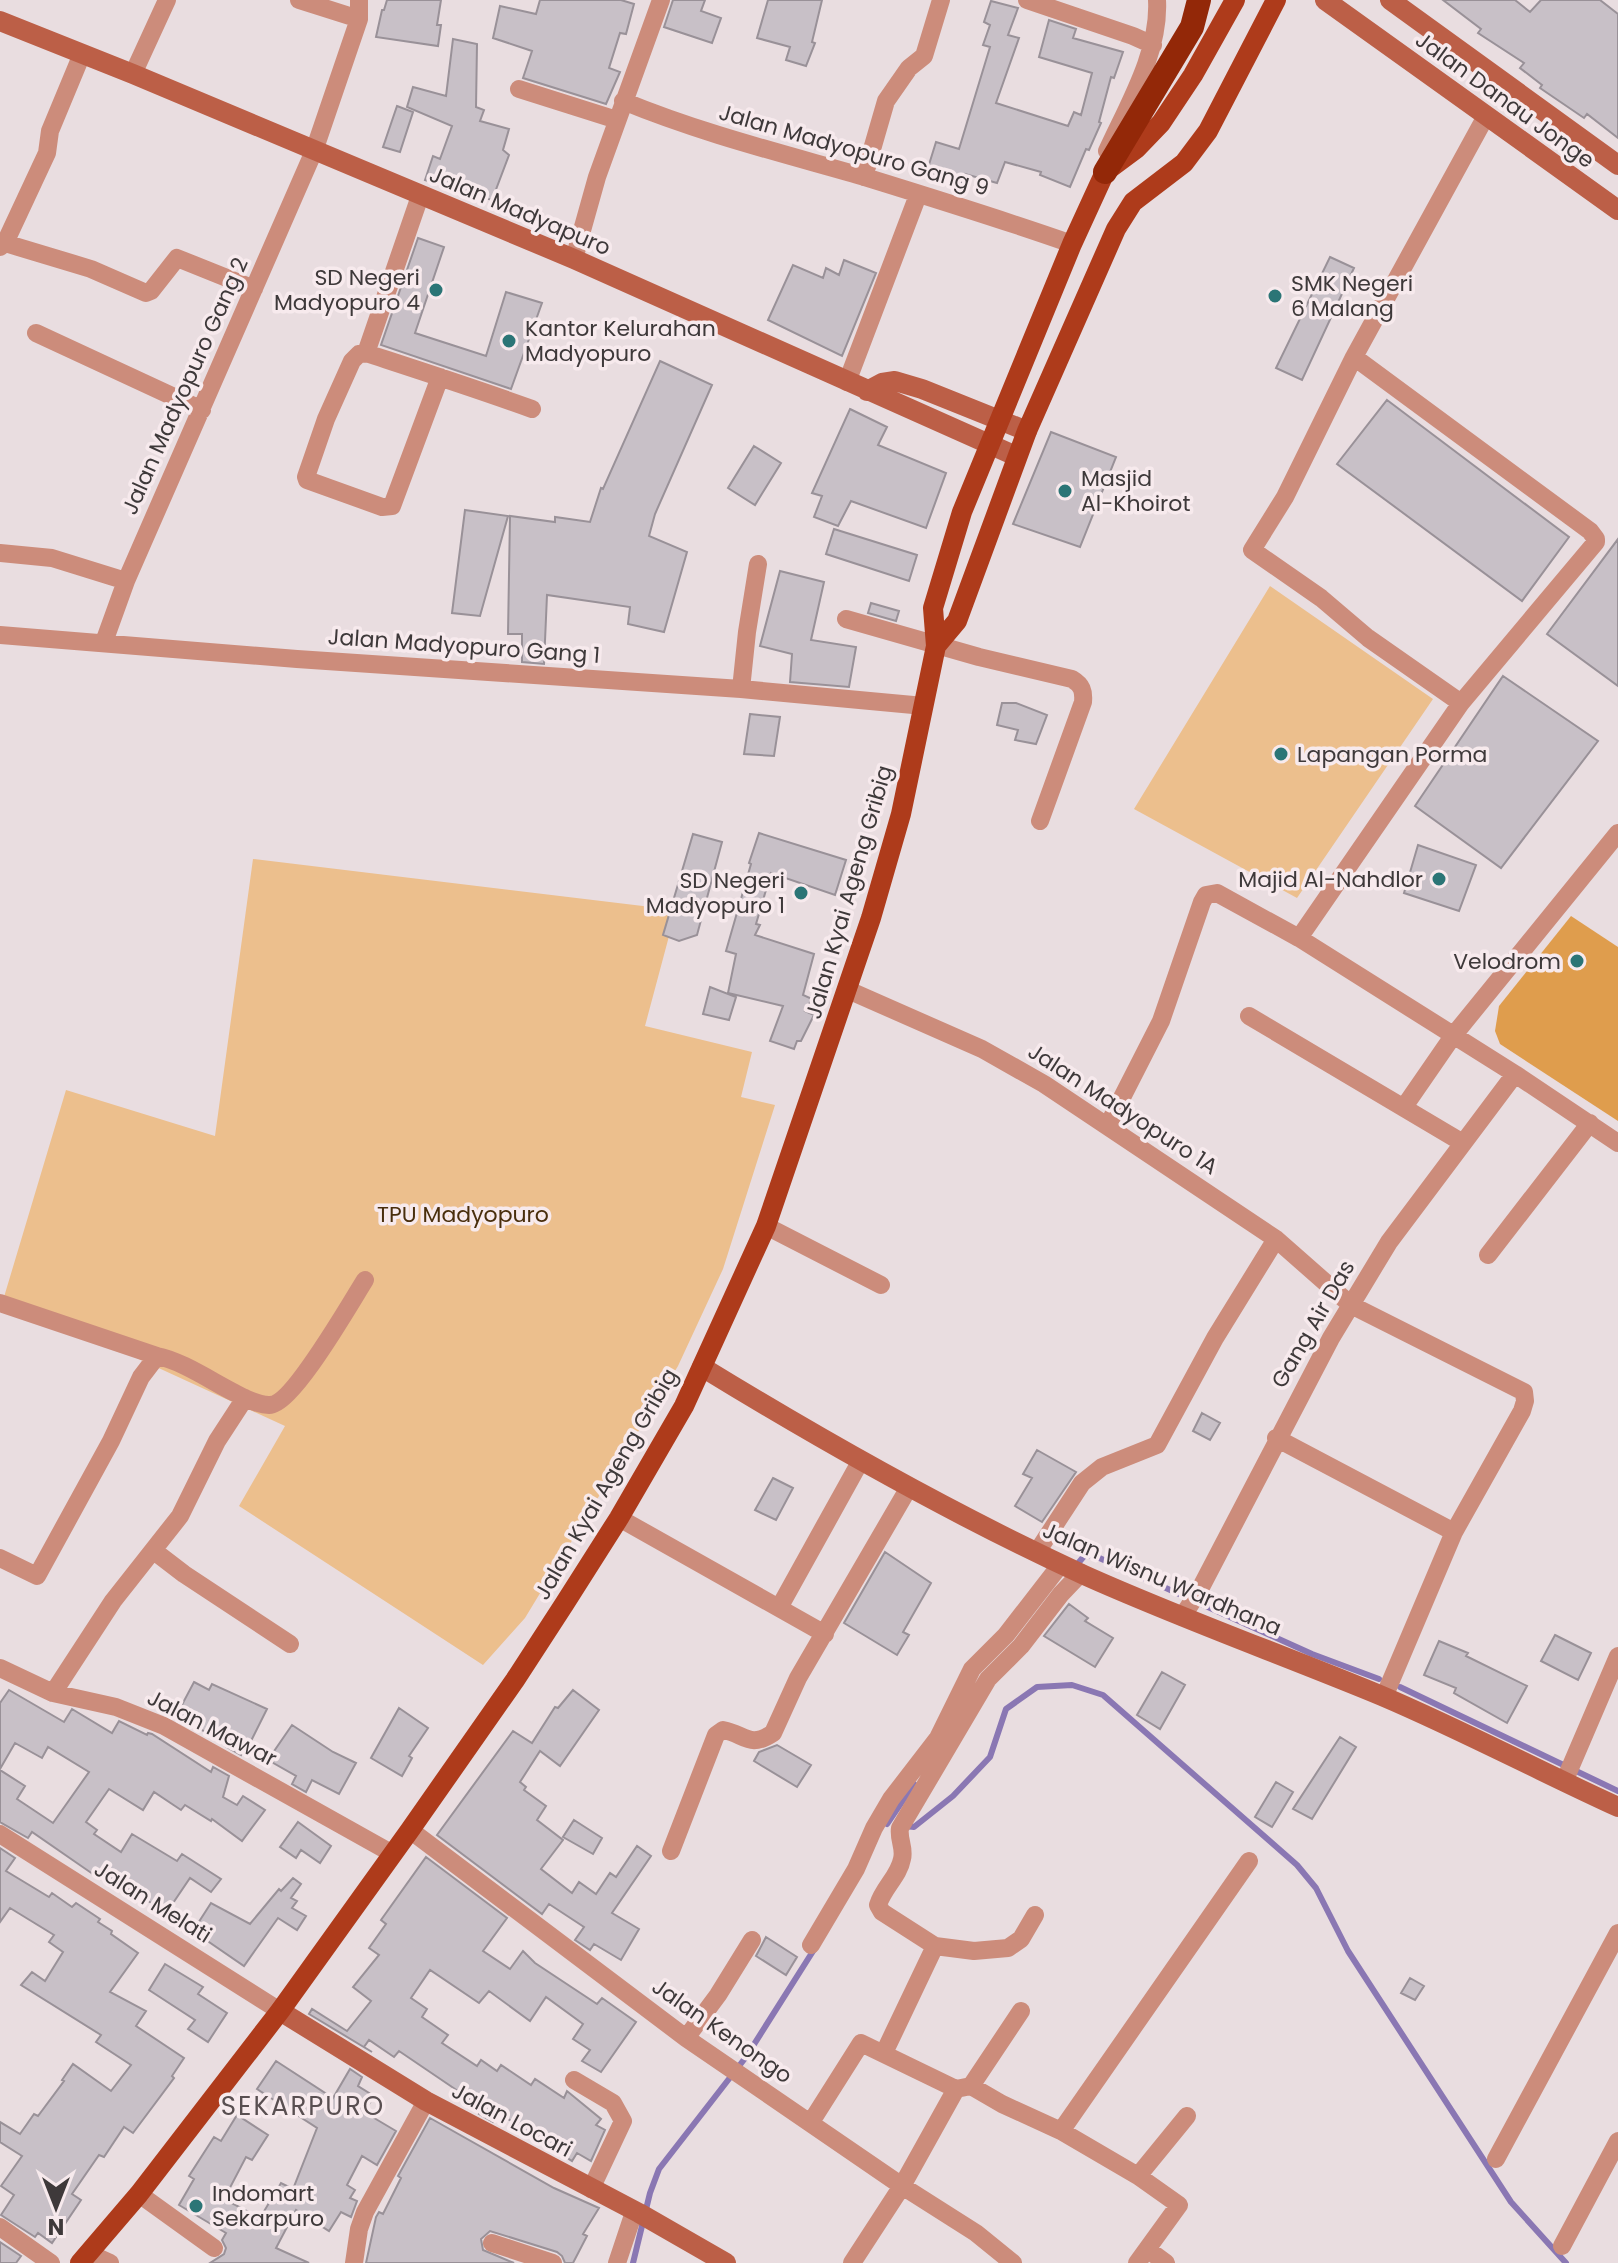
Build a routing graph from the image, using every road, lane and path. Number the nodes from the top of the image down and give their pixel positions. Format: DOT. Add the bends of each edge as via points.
graph roads {
  1 [pos="167,0"];
  2 [pos="299,0"];
  3 [pos="359,0"];
  4 [pos="661,0"];
  5 [pos="941,0"];
  6 [pos="1027,0"];
  7 [pos="1157,0"];
  8 [pos="1199,0"];
  9 [pos="1235,0"];
  10 [pos="1276,0"];
  11 [pos="1325,0"];
  12 [pos="1390,0"];
  13 [pos="359,19"];
  14 [pos="0,22"];
  15 [pos="1153,45"];
  16 [pos="82,54"];
  17 [pos="133,74"];
  18 [pos="519,89"];
  19 [pos="623,101"];
  20 [pos="1486,116"];
  21 [pos="617,120"];
  22 [pos="314,151"];
  23 [pos="1618,165"];
  24 [pos="1105,172"];
  25 [pos="864,177"];
  26 [pos="918,195"];
  27 [pos="420,196"];
  28 [pos="1616,204"];
  29 [pos="1072,244"];
  30 [pos="2,245"];
  31 [pos="574,259"];
  32 [pos="254,289"];
  33 [pos="36,333"];
  34 [pos="366,353"];
  35 [pos="1354,357"];
  36 [pos="440,377"];
  37 [pos="847,382"];
  38 [pos="867,391"];
  39 [pos="532,409"];
  40 [pos="202,410"];
  41 [pos="1000,419"];
  42 [pos="1027,431"];
  43 [pos="989,445"];
  44 [pos="1016,456"];
  45 [pos="0,553"];
  46 [pos="758,564"];
  47 [pos="126,581"];
  48 [pos="846,619"];
  49 [pos="0,635"];
  50 [pos="104,642"];
  51 [pos="936,646"];
  52 [pos="741,689"];
  53 [pos="1461,703"];
  54 [pos="924,706"];
  55 [pos="1040,821"];
  56 [pos="1618,833"];
  57 [pos="1299,938"];
  58 [pos="848,990"];
  59 [pos="1249,1016"];
  60 [pos="1453,1036"];
  61 [pos="1515,1074"];
  62 [pos="1404,1107"];
  63 [pos="1590,1123"];
  64 [pos="1108,1125"];
  65 [pos="1463,1143"];
  66 [pos="1618,1143"];
  67 [pos="766,1226"];
  68 [pos="1276,1239"];
  69 [pos="1488,1255"];
  70 [pos="365,1280"];
  71 [pos="881,1285"];
  72 [pos="0,1303"];
  73 [pos="1351,1305"];
  74 [pos="157,1356"];
  75 [pos="702,1367"];
  76 [pos="245,1398"];
  77 [pos="1276,1438"];
  78 [pos="860,1462"];
  79 [pos="908,1489"];
  80 [pos="619,1518"];
  81 [pos="1454,1532"];
  82 [pos="154,1551"];
  83 [pos="1037,1552"];
  84 [pos="0,1558"];
  85 [pos="1072,1569"];
  86 [pos="1190,1604"];
  87 [pos="779,1608"];
  88 [pos="825,1634"];
  89 [pos="1013,1641"];
  90 [pos="290,1644"];
  91 [pos="1618,1656"];
  92 [pos="0,1668"];
  93 [pos="53,1693"];
  94 [pos="1384,1697"];
  95 [pos="1569,1772"];
  96 [pos="1618,1807"];
  97 [pos="891,1829"];
  98 [pos="410,1830"];
  99 [pos="0,1834"];
  100 [pos="671,1851"];
  101 [pos="393,1854"];
  102 [pos="1249,1861"];
  103 [pos="1035,1915"];
  104 [pos="1618,1933"];
  105 [pos="752,1940"];
  106 [pos="811,1945"];
  107 [pos="935,1946"];
  108 [pos="280,2011"];
  109 [pos="1021,2011"];
  110 [pos="686,2038"];
  111 [pos="884,2053"];
  112 [pos="574,2080"];
  113 [pos="964,2088"];
  114 [pos="426,2101"];
  115 [pos="1187,2116"];
  116 [pos="811,2122"];
  117 [pos="1061,2131"];
  118 [pos="1618,2141"];
  119 [pos="1496,2159"];
  120 [pos="1138,2176"];
  121 [pos="902,2186"];
  122 [pos="591,2189"];
  123 [pos="139,2194"];
  124 [pos="640,2215"];
  125 [pos="0,2227"];
  126 [pos="492,2243"];
  127 [pos="1562,2246"];
  128 [pos="214,2248"];
  129 [pos="1142,2256"];
  130 [pos="84,2258"];
  131 [pos="51,2263"];
  132 [pos="110,2263"];
  133 [pos="354,2263"];
  134 [pos="553,2263"];
  135 [pos="617,2263"];
  136 [pos="726,2263"];
  137 [pos="852,2263"];
  138 [pos="1013,2263"];
  139 [pos="1166,2263"];
  1 -- 17 [label="street"];
  2 -- 13 [label="street"];
  3 -- 13 [label="street, Jalan Madyopuro Gang 2"];
  4 -- 19 [label="street"];
  5 -- 25 [label="street" via="924,56 886,101"];
  6 -- 15 [label="street"];
  7 -- 15 [label="street"];
  8 -- 24 [label="highway" via="1192,27"];
  9 -- 24 [label="main road, Jalan Kyai Ageng Gribig" via="1161,123"];
  10 -- 42 [label="main road, Jalan Kyai Ageng Gribig" via="1208,131 1184,163 1133,202 1116,229"];
  11 -- 20 [label="main road, Jalan Danau Jonge"];
  12 -- 23 [label="main road, Jalan Danau Jonge"];
  13 -- 22 [label="street, Jalan Madyopuro Gang 2"];
  14 -- 16 [label="main road, Jalan Madyapuro"];
  15 -- 24 [label="street" via="1105,154"];
  16 -- 17 [label="main road, Jalan Madyapuro"];
  16 -- 30 [label="street" via="50,131 47,153"];
  17 -- 22 [label="main road, Jalan Madyapuro"];
  18 -- 21 [label="street"];
  19 -- 21 [label="street"];
  19 -- 25 [label="street, Jalan Madyopuro Gang 9" via="746,145"];
  20 -- 28 [label="main road, Jalan Danau Jonge"];
  20 -- 35 [label="street"];
  21 -- 31 [label="street"];
  22 -- 27 [label="main road, Jalan Madyapuro"];
  22 -- 32 [label="street, Jalan Madyopuro Gang 2"];
  24 -- 29 [label="main road, Jalan Kyai Ageng Gribig"];
  25 -- 26 [label="street, Jalan Madyopuro Gang 9"];
  26 -- 29 [label="street, Jalan Madyopuro Gang 9"];
  26 -- 37 [label="street"];
  27 -- 31 [label="main road, Jalan Madyapuro"];
  27 -- 34 [label="street"];
  29 -- 41 [label="main road, Jalan Kyai Ageng Gribig"];
  30 -- 32 [label="street" via="91,269 146,293 177,258"];
  31 -- 37 [label="main road, Jalan Madyapuro"];
  32 -- 40 [label="street, Jalan Madyopuro Gang 2"];
  33 -- 40 [label="street"];
  34 -- 36 [label="street"];
  34 -- 36 [label="street" via="352,361 306,477 382,507 392,506"];
  35 -- 53 [label="street" via="1285,497 1252,550"];
  35 -- 53 [label="street" via="1596,539"];
  36 -- 39 [label="street"];
  37 -- 38 [label="main road, Jalan Madyapuro"];
  38 -- 41 [label="main road" via="895,381"];
  38 -- 43 [label="main road, Jalan Madyapuro"];
  40 -- 47 [label="street, Jalan Madyopuro Gang 2"];
  41 -- 42 [label="main road"];
  41 -- 43 [label="main road, Jalan Kyai Ageng Gribig"];
  42 -- 44 [label="main road, Jalan Kyai Ageng Gribig"];
  43 -- 44 [label="main road, Jalan Madyapuro"];
  43 -- 51 [label="main road, Jalan Kyai Ageng Gribig" via="933,608"];
  44 -- 51 [label="main road, Jalan Kyai Ageng Gribig" via="957,621"];
  45 -- 47 [label="street" via="52,558"];
  46 -- 52 [label="street"];
  47 -- 50 [label="street, Jalan Madyopuro Gang 2"];
  48 -- 51 [label="street"];
  49 -- 50 [label="street, Jalan Madyopuro Gang 1"];
  50 -- 52 [label="street, Jalan Madyopuro Gang 1"];
  51 -- 54 [label="main road, Jalan Kyai Ageng Gribig"];
  51 -- 55 [label="street" via="1079,684 1083,702"];
  52 -- 54 [label="street, Jalan Madyopuro Gang 1"];
  53 -- 57 [label="street"];
  54 -- 58 [label="main road, Jalan Kyai Ageng Gribig" via="878,921"];
  56 -- 60 [label="street"];
  57 -- 60 [label="street"];
  57 -- 64 [label="street" via="1217,893 1206,895 1161,1021"];
  58 -- 64 [label="street, Jalan Madyopuro 1A" via="982,1049"];
  58 -- 67 [label="main road, Jalan Kyai Ageng Gribig"];
  59 -- 62 [label="street"];
  60 -- 61 [label="street"];
  60 -- 62 [label="street"];
  61 -- 63 [label="street"];
  61 -- 65 [label="street, Gang Air Das"];
  62 -- 65 [label="street"];
  63 -- 66 [label="street"];
  63 -- 69 [label="street"];
  64 -- 68 [label="street, Jalan Madyopuro 1A"];
  65 -- 73 [label="street, Gang Air Das" via="1389,1242"];
  67 -- 71 [label="street"];
  67 -- 75 [label="main road, Jalan Kyai Ageng Gribig"];
  68 -- 73 [label="street, Jalan Madyopuro 1A"];
  68 -- 83 [label="street" via="1157,1445 1102,1467 1082,1483"];
  70 -- 76 [label="street" via="291,1393 270,1406"];
  72 -- 74 [label="street"];
  73 -- 77 [label="street, Gang Air Das"];
  73 -- 81 [label="street, Jalan Madyopuro 1A" via="1524,1392 1522,1411"];
  74 -- 76 [label="street"];
  74 -- 84 [label="street" via="37,1576"];
  75 -- 78 [label="main road, Jalan Wisnu Wardhana"];
  75 -- 80 [label="main road, Jalan Kyai Ageng Gribig"];
  76 -- 82 [label="street" via="180,1516"];
  77 -- 81 [label="street"];
  77 -- 86 [label="street, Gang Air Das"];
  78 -- 79 [label="main road, Jalan Wisnu Wardhana"];
  78 -- 87 [label="street"];
  79 -- 83 [label="main road, Jalan Wisnu Wardhana"];
  79 -- 88 [label="street"];
  80 -- 87 [label="street"];
  80 -- 98 [label="main road, Jalan Kyai Ageng Gribig"];
  81 -- 94 [label="street"];
  82 -- 90 [label="street"];
  82 -- 93 [label="street" via="113,1601"];
  83 -- 85 [label="main road, Jalan Wisnu Wardhana"];
  85 -- 86 [label="main road, Jalan Wisnu Wardhana"];
  85 -- 89 [label="street" via="1061,1594"];
  86 -- 94 [label="main road, Jalan Wisnu Wardhana"];
  87 -- 88 [label="street"];
  88 -- 100 [label="street" via="773,1733 750,1741 729,1731 716,1735"];
  89 -- 97 [label="street" via="940,1764"];
  89 -- 97 [label="street" via="972,1669 938,1738 891,1799"];
  91 -- 95 [label="street"];
  92 -- 93 [label="street, Jalan Mawar"];
  93 -- 101 [label="street, Jalan Mawar" via="116,1707 164,1726"];
  94 -- 95 [label="main road, Jalan Wisnu Wardhana"];
  95 -- 96 [label="main road, Jalan Wisnu Wardhana"];
  97 -- 106 [label="street" via="856,1869"];
  97 -- 107 [label="street" via="903,1849 902,1860 878,1905"];
  98 -- 101 [label="main road, Jalan Kyai Ageng Gribig"];
  98 -- 110 [label="street, Jalan Kenongo"];
  99 -- 108 [label="street, Jalan Melati"];
  101 -- 108 [label="main road, Jalan Kyai Ageng Gribig"];
  102 -- 117 [label="street"];
  103 -- 107 [label="street" via="1021,1939 1008,1948"];
  104 -- 119 [label="street"];
  105 -- 110 [label="street"];
  107 -- 111 [label="street"];
  108 -- 114 [label="main road, Jalan Locari"];
  108 -- 123 [label="main road, Jalan Kyai Ageng Gribig"];
  109 -- 113 [label="street"];
  110 -- 116 [label="street, Jalan Kenongo"];
  111 -- 113 [label="street"];
  111 -- 116 [label="street" via="861,2043"];
  112 -- 122 [label="street" via="613,2103 623,2121"];
  113 -- 117 [label="street"];
  113 -- 121 [label="street"];
  114 -- 122 [label="main road, Jalan Locari"];
  114 -- 133 [label="street" via="365,2212"];
  115 -- 120 [label="street"];
  116 -- 121 [label="street, Jalan Kenongo"];
  117 -- 120 [label="street"];
  118 -- 127 [label="street"];
  120 -- 129 [label="street" via="1179,2205"];
  121 -- 137 [label="street"];
  121 -- 138 [label="street, Jalan Kenongo"];
  122 -- 124 [label="main road, Jalan Locari"];
  123 -- 128 [label="street"];
  123 -- 130 [label="main road, Jalan Kyai Ageng Gribig"];
  124 -- 135 [label="street"];
  124 -- 136 [label="main road, Jalan Locari"];
  125 -- 131 [label="street"];
  126 -- 134 [label="street"];
  129 -- 139 [label="street"];
  130 -- 132 [label="street"];
}
